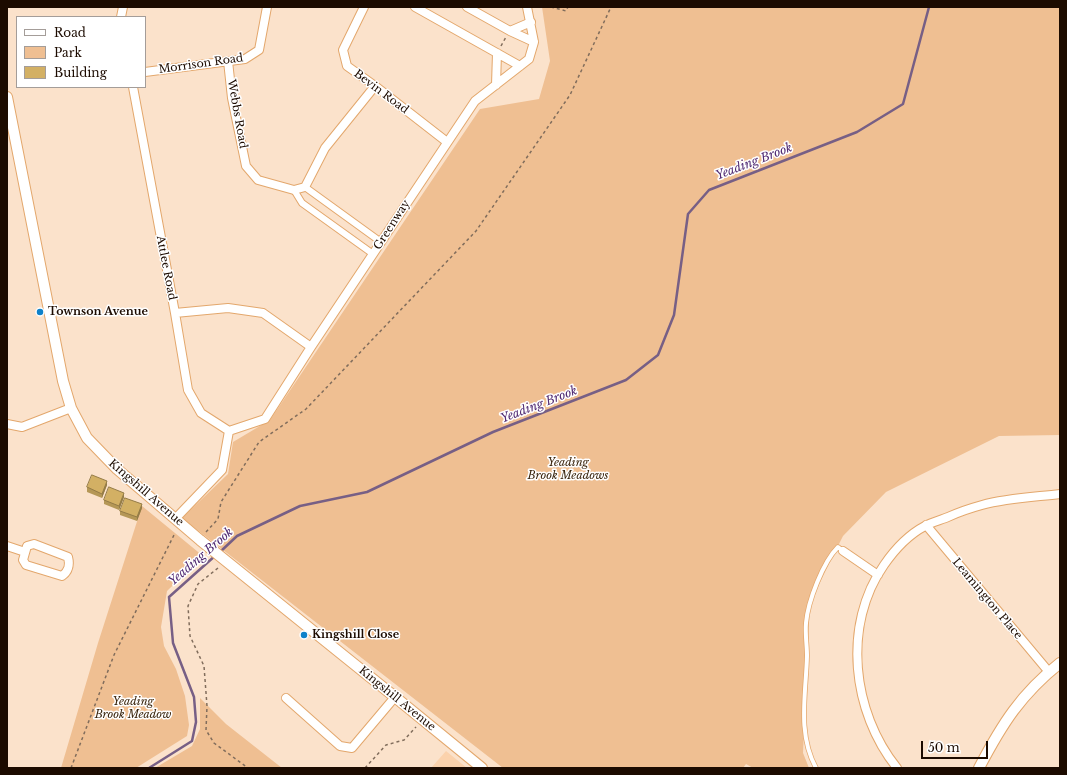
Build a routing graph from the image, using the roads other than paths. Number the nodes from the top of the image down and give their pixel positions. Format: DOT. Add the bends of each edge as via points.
graph roads {
  1 [pos="267,7"];
  2 [pos="364,7"];
  3 [pos="415,7"];
  4 [pos="467,7"];
  5 [pos="527,7"];
  6 [pos="531,22"];
  7 [pos="510,30"];
  8 [pos="534,42"];
  9 [pos="497,53"];
  10 [pos="228,61"];
  11 [pos="520,66"];
  12 [pos="146,72"];
  13 [pos="496,85"];
  14 [pos="375,86"];
  15 [pos="132,88"];
  16 [pos="7,97"];
  17 [pos="447,142"];
  18 [pos="305,187"];
  19 [pos="294,190"];
  20 [pos="381,242"];
  21 [pos="373,254"];
  22 [pos="175,313"];
  23 [pos="311,347"];
  24 [pos="71,408"];
  25 [pos="7,424"];
  26 [pos="229,431"];
  27 [pos="1060,494"];
  28 [pos="179,521"];
  29 [pos="926,525"];
  30 [pos="7,546"];
  31 [pos="843,551"];
  32 [pos="25,552"];
  33 [pos="878,575"];
  34 [pos="1060,663"];
  35 [pos="1049,672"];
  36 [pos="396,697"];
  37 [pos="286,698"];
  38 [pos="482,768"];
  39 [pos="816,768"];
  40 [pos="898,768"];
  41 [pos="980,768"];
  1 -- 10 [label="street, Morrison Road" via="258,50 245,59"];
  2 -- 14 [label="street, Bevin Road" via="343,50 347,66"];
  3 -- 9 [label="street"];
  4 -- 7 [label="street"];
  5 -- 6 [label="street, Greenway"];
  6 -- 7 [label="street"];
  6 -- 8 [label="street, Greenway"];
  7 -- 8 [label="street"];
  8 -- 11 [label="street, Greenway" via="529,59"];
  9 -- 11 [label="street"];
  9 -- 13 [label="street"];
  10 -- 12 [label="street, Morrison Road"];
  10 -- 19 [label="street, Webbs Road" via="232,98 246,166 258,180"];
  11 -- 13 [label="street, Greenway"];
  13 -- 17 [label="street, Greenway" via="475,101"];
  14 -- 17 [label="street, Bevin Road"];
  14 -- 18 [label="street" via="325,148"];
  15 -- 22 [label="street, Attlee Road"];
  16 -- 24 [label="street, Kingshill Avenue" via="63,381"];
  17 -- 20 [label="street, Greenway"];
  18 -- 19 [label="street"];
  18 -- 20 [label="street"];
  19 -- 21 [label="street" via="302,203"];
  20 -- 21 [label="street, Greenway"];
  21 -- 23 [label="street, Greenway"];
  22 -- 23 [label="street" via="228,308 263,313"];
  22 -- 26 [label="street, Attlee Road" via="188,390 201,412"];
  23 -- 26 [label="street, Greenway" via="265,419"];
  24 -- 25 [label="street" via="22,427"];
  24 -- 28 [label="street, Kingshill Avenue" via="87,438 117,469"];
  26 -- 28 [label="street" via="222,470"];
  27 -- 29 [label="street" via="983,505"];
  28 -- 36 [label="street, Kingshill Avenue"];
  29 -- 33 [label="street" via="900,545"];
  29 -- 35 [label="street, Leamington Place"];
  30 -- 32 [label="street"];
  31 -- 33 [label="street"];
  31 -- 39 [label="lane" via="838,547 826,564 806,623 807,657 803,714 807,746"];
  32 -- 32 [label="street" via="26,565 62,576 67,573 70,562 68,557 34,544 27,546"];
  33 -- 40 [label="street" via="860,620 858,672 869,718 881,744"];
  34 -- 35 [label="street"];
  35 -- 41 [label="street" via="1030,689 1009,715"];
  36 -- 37 [label="street" via="352,748 340,746"];
  36 -- 38 [label="street, Kingshill Avenue"];
}
